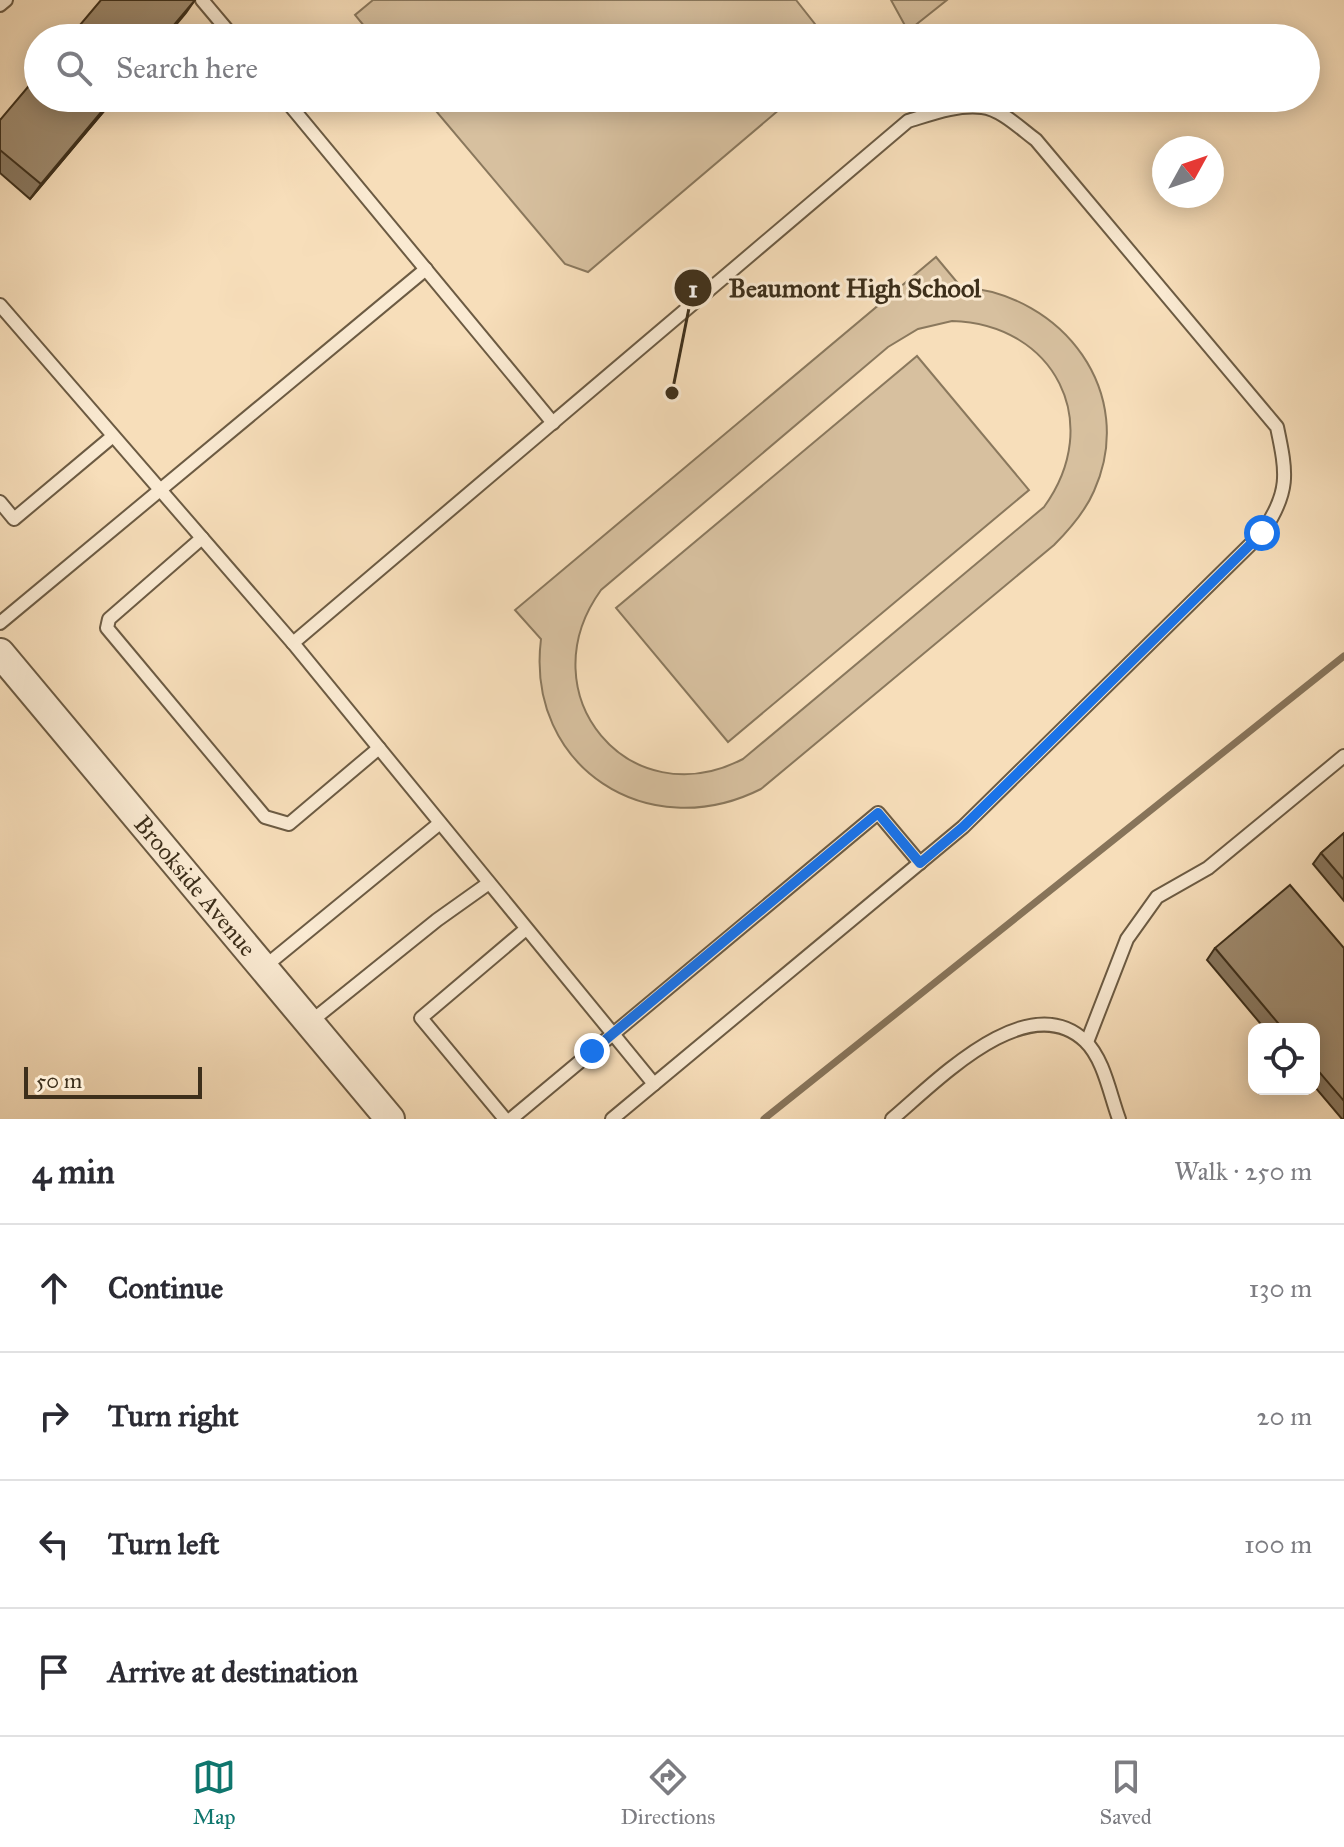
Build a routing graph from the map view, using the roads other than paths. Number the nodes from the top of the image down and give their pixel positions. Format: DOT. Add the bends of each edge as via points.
graph roads {
  1 [pos="6,0"];
  2 [pos="202,0"];
  3 [pos="0,5"];
  4 [pos="222,24"];
  5 [pos="296,112"];
  6 [pos="938,112"];
  7 [pos="994,112"];
  8 [pos="426,269"];
  9 [pos="0,305"];
  10 [pos="553,423"];
  11 [pos="113,436"];
  12 [pos="160,491"];
  13 [pos="0,502"];
  14 [pos="202,538"];
  15 [pos="0,623"];
  16 [pos="293,643"];
  17 [pos="0,653"];
  18 [pos="379,748"];
  19 [pos="1344,756"];
  20 [pos="440,823"];
  21 [pos="920,863"];
  22 [pos="489,883"];
  23 [pos="526,929"];
  24 [pos="263,968"];
  25 [pos="309,1023"];
  26 [pos="613,1034"];
  27 [pos="1087,1042"];
  28 [pos="654,1084"];
  29 [pos="390,1119"];
  30 [pos="508,1119"];
  31 [pos="612,1119"];
  32 [pos="892,1119"];
  33 [pos="1119,1119"];
  1 -- 3 [label="lane"];
  2 -- 4 [label="lane"];
  5 -- 8 [label="lane"];
  6 -- 10 [label="lane" via="908,121"];
  7 -- 21 [label="lane" via="1036,140 1277,427 1286,471 1268,524 1250,545"];
  8 -- 10 [label="lane"];
  8 -- 12 [label="lane"];
  9 -- 11 [label="lane"];
  10 -- 16 [label="lane"];
  11 -- 12 [label="lane"];
  11 -- 13 [label="lane" via="14,519"];
  12 -- 14 [label="lane"];
  12 -- 15 [label="lane"];
  14 -- 16 [label="lane"];
  14 -- 18 [label="lane" via="109,619 107,628 265,817 289,824"];
  16 -- 18 [label="lane"];
  17 -- 24 [label="street, Brookside Avenue"];
  18 -- 20 [label="lane"];
  19 -- 27 [label="lane" via="1208,868 1157,897 1127,939"];
  20 -- 22 [label="lane"];
  20 -- 24 [label="lane"];
  21 -- 26 [label="lane" via="878,813"];
  21 -- 28 [label="lane"];
  22 -- 23 [label="lane"];
  22 -- 25 [label="lane"];
  23 -- 26 [label="lane"];
  23 -- 30 [label="lane" via="421,1018"];
  24 -- 25 [label="street, Brookside Avenue"];
  25 -- 29 [label="street, Brookside Avenue"];
  26 -- 28 [label="lane"];
  26 -- 30 [label="lane"];
  27 -- 32 [label="lane" via="1066,1026 1034,1025 995,1037"];
  27 -- 33 [label="lane"];
  28 -- 31 [label="lane"];
}
